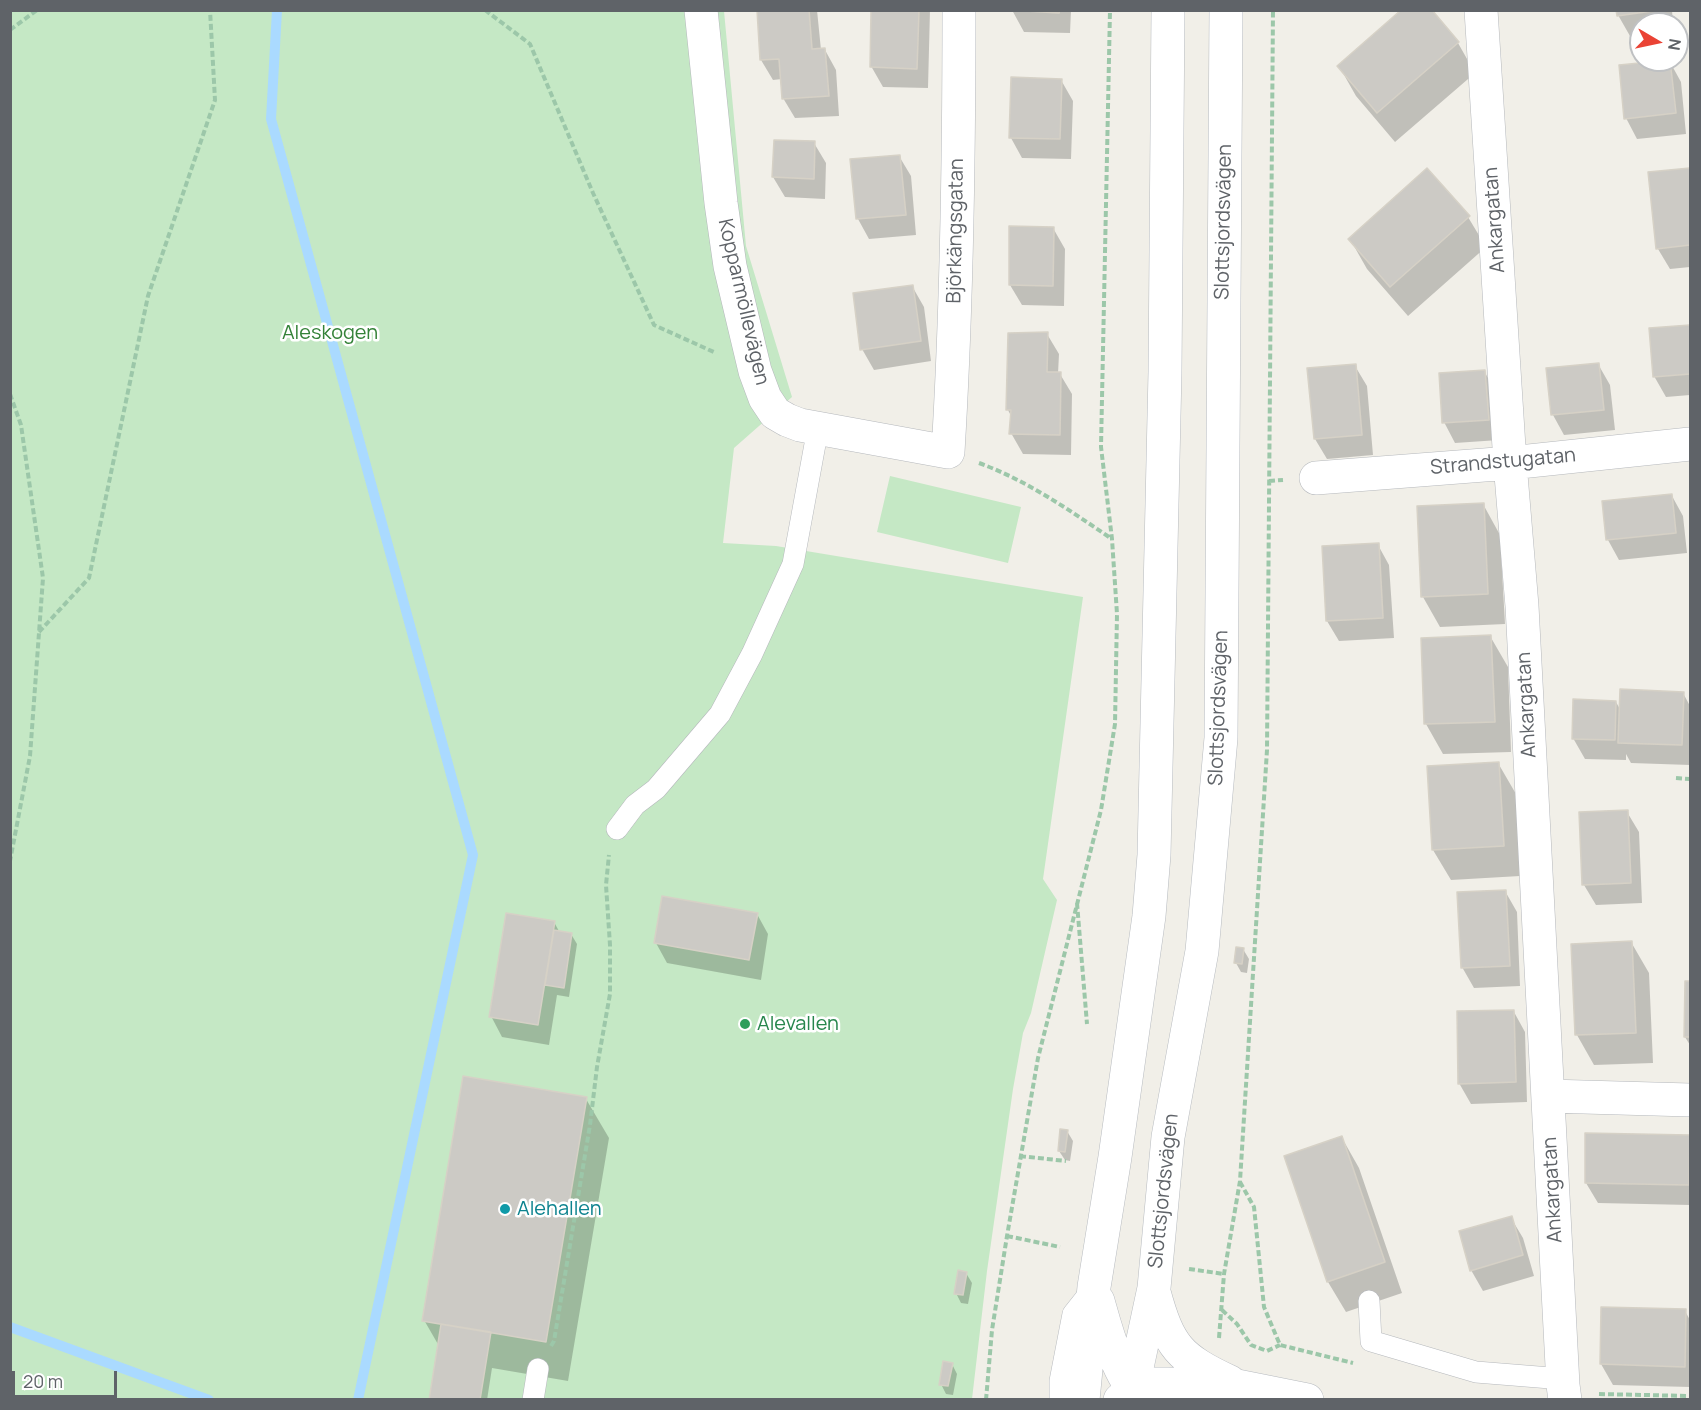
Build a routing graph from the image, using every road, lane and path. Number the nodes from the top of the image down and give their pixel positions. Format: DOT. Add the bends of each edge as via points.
graph roads {
  1 [pos="37,10"];
  2 [pos="210,10"];
  3 [pos="485,10"];
  4 [pos="701,10"];
  5 [pos="959,10"];
  6 [pos="1110,10"];
  7 [pos="1168,10"];
  8 [pos="1226,10"];
  9 [pos="1273,10"];
  10 [pos="1481,10"];
  11 [pos="10,30"];
  12 [pos="755,371"];
  13 [pos="10,394"];
  14 [pos="818,428"];
  15 [pos="1690,444"];
  16 [pos="948,452"];
  17 [pos="1510,463"];
  18 [pos="1316,478"];
  19 [pos="1112,539"];
  20 [pos="39,632"];
  21 [pos="1676,778"];
  22 [pos="1690,779"];
  23 [pos="617,829"];
  24 [pos="10,861"];
  25 [pos="1077,900"];
  26 [pos="1087,1024"];
  27 [pos="1548,1096"];
  28 [pos="1690,1100"];
  29 [pos="1020,1156"];
  30 [pos="1066,1161"];
  31 [pos="1006,1236"];
  32 [pos="1060,1247"];
  33 [pos="1186,1268"];
  34 [pos="1224,1274"];
  35 [pos="1094,1287"];
  36 [pos="1154,1288"];
  37 [pos="1368,1301"];
  38 [pos="1222,1309"];
  39 [pos="1219,1341"];
  40 [pos="1280,1345"];
  41 [pos="538,1370"];
  42 [pos="1237,1386"];
  43 [pos="1564,1392"];
  44 [pos="1132,1397"];
  45 [pos="533,1400"];
  46 [pos="986,1400"];
  47 [pos="1060,1400"];
  48 [pos="1083,1400"];
  49 [pos="1307,1400"];
  1 -- 11 [label="path"];
  2 -- 20 [label="path" via="215,100 148,296 89,579"];
  3 -- 12 [label="path" via="530,44 654,325"];
  4 -- 12 [label="main road, Kopparmöllevägen" via="721,202"];
  5 -- 16 [label="main road, Björkängsgatan"];
  6 -- 19 [label="path" via="1101,447"];
  7 -- 35 [label="main road" via="1165,384 1154,855 1119,1134"];
  8 -- 36 [label="main road, Slottsjordsvägen" via="1221,738 1202,951 1168,1137"];
  9 -- 34 [label="path" via="1267,750 1240,1181"];
  10 -- 17 [label="main road, Ankargatan"];
  12 -- 14 [label="main road, Kopparmöllevägen" via="775,413"];
  13 -- 20 [label="path" via="21,425 43,578"];
  14 -- 16 [label="main road, Kopparmöllevägen"];
  14 -- 23 [label="lane" via="793,564 752,654 720,714"];
  15 -- 17 [label="main road, Strandstugatan"];
  16 -- 19 [label="path" via="1050,496"];
  17 -- 18 [label="main road, Strandstugatan"];
  17 -- 27 [label="main road, Ankargatan" via="1522,606"];
  19 -- 25 [label="path" via="1117,614 1114,723 1101,810"];
  20 -- 24 [label="path" via="30,756"];
  21 -- 22 [label="path"];
  23 -- 41 [label="path" via="609,853 606,885 610,994 554,1341"];
  25 -- 26 [label="path"];
  25 -- 29 [label="path" via="1038,1058"];
  27 -- 28 [label="main road"];
  27 -- 43 [label="main road, Ankargatan"];
  29 -- 30 [label="path"];
  29 -- 31 [label="path"];
  31 -- 32 [label="path"];
  31 -- 46 [label="path"];
  33 -- 34 [label="path"];
  34 -- 38 [label="path"];
  35 -- 44 [label="main road"];
  35 -- 47 [label="lane" via="1073,1314"];
  35 -- 48 [label="main road"];
  36 -- 42 [label="main road" via="1167,1334 1174,1344 1186,1358"];
  36 -- 44 [label="main road, Slottsjordsvägen"];
  37 -- 43 [label="lane" via="1371,1341 1476,1372"];
  38 -- 39 [label="path"];
  38 -- 40 [label="path" via="1251,1345 1267,1351"];
  41 -- 45 [label="lane"];
  42 -- 44 [label="main road" via="1151,1384"];
  42 -- 49 [label="main road"];
}
